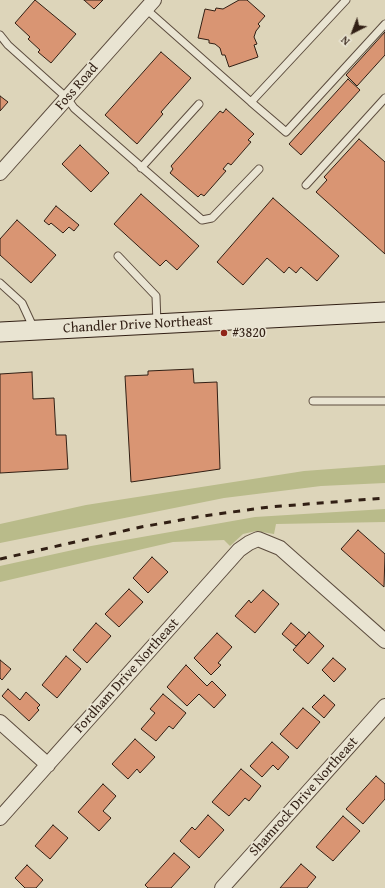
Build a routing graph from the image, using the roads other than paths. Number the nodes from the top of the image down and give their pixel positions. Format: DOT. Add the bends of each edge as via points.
graph roads {
  1 [pos="346,0"];
  2 [pos="150,4"];
  3 [pos="385,24"];
  4 [pos="0,35"];
  5 [pos="67,98"];
  6 [pos="385,98"];
  7 [pos="251,102"];
  8 [pos="199,104"];
  9 [pos="141,168"];
  10 [pos="259,169"];
  11 [pos="0,173"];
  12 [pos="306,185"];
  13 [pos="118,256"];
  14 [pos="0,283"];
  15 [pos="385,312"];
  16 [pos="157,324"];
  17 [pos="35,331"];
  18 [pos="0,332"];
  19 [pos="313,401"];
  20 [pos="385,401"];
  21 [pos="385,641"];
  22 [pos="385,706"];
  23 [pos="0,722"];
  24 [pos="48,765"];
  25 [pos="0,818"];
  26 [pos="222,888"];
  1 -- 7 [label="lane"];
  2 -- 5 [label="street, Foss Road"];
  2 -- 7 [label="lane"];
  3 -- 7 [label="lane" via="286,132"];
  4 -- 5 [label="lane"];
  5 -- 9 [label="lane" via="74,108"];
  5 -- 11 [label="street, Foss Road"];
  6 -- 12 [label="lane"];
  8 -- 9 [label="lane"];
  9 -- 10 [label="lane" via="202,220 212,218"];
  13 -- 16 [label="lane" via="156,296"];
  14 -- 17 [label="lane" via="22,303"];
  15 -- 16 [label="street, Chandler Drive Northeast"];
  16 -- 17 [label="street, Chandler Drive Northeast"];
  17 -- 18 [label="street, Chandler Drive Northeast"];
  19 -- 20 [label="lane"];
  21 -- 24 [label="street, Fordham Drive Northeast" via="280,548 258,540 249,543 239,550"];
  22 -- 26 [label="street, Shamrock Drive Northeast"];
  23 -- 24 [label="street"];
  24 -- 25 [label="street, Fordham Drive Northeast"];
}
